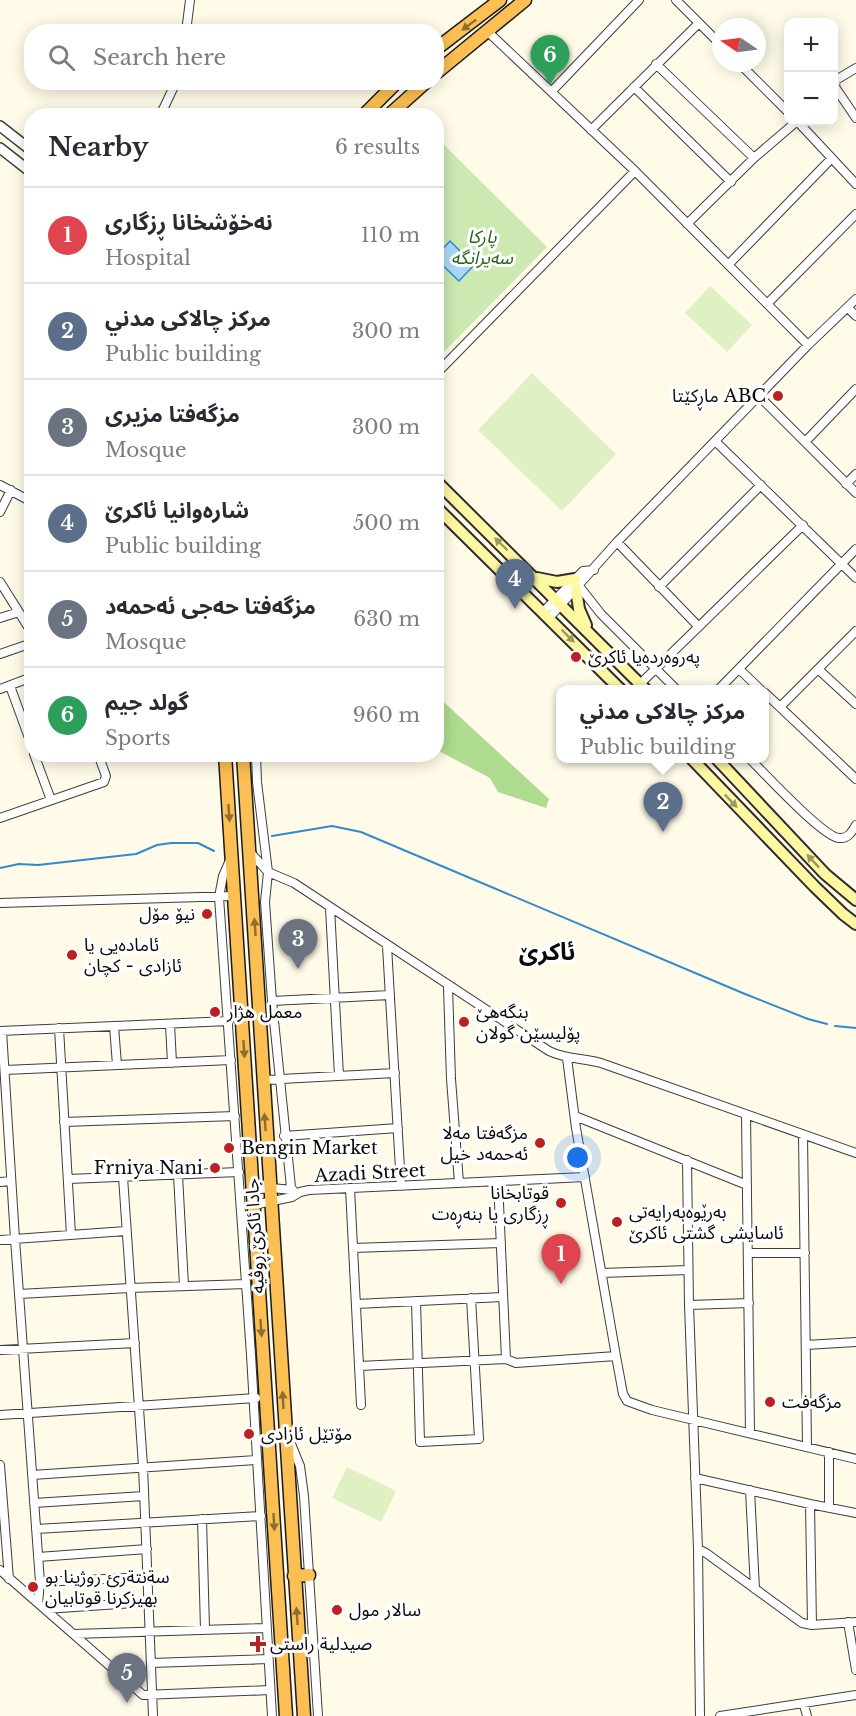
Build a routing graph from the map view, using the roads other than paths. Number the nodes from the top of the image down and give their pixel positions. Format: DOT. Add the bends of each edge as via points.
graph roads {
  1 [pos="190,0"];
  2 [pos="500,0"];
  3 [pos="525,0"];
  4 [pos="639,0"];
  5 [pos="675,0"];
  6 [pos="685,3"];
  7 [pos="699,23"];
  8 [pos="187,24"];
  9 [pos="486,30"];
  10 [pos="712,36"];
  11 [pos="444,43"];
  12 [pos="656,64"];
  13 [pos="444,66"];
  14 [pos="856,68"];
  15 [pos="748,72"];
  16 [pos="838,79"];
  17 [pos="634,87"];
  18 [pos="172,90"];
  19 [pos="389,90"];
  20 [pos="417,90"];
  21 [pos="552,90"];
  22 [pos="838,95"];
  23 [pos="784,107"];
  24 [pos="164,108"];
  25 [pos="371,108"];
  26 [pos="397,108"];
  27 [pos="856,118"];
  28 [pos="0,126"];
  29 [pos="792,126"];
  30 [pos="801,126"];
  31 [pos="591,130"];
  32 [pos="13,137"];
  33 [pos="24,145"];
  34 [pos="1,149"];
  35 [pos="754,158"];
  36 [pos="831,159"];
  37 [pos="24,167"];
  38 [pos="635,171"];
  39 [pos="731,182"];
  40 [pos="856,184"];
  41 [pos="856,214"];
  42 [pos="687,224"];
  43 [pos="728,265"];
  44 [pos="856,299"];
  45 [pos="767,304"];
  46 [pos="848,308"];
  47 [pos="856,316"];
  48 [pos="808,345"];
  49 [pos="444,366"];
  50 [pos="856,389"];
  51 [pos="760,396"];
  52 [pos="716,441"];
  53 [pos="805,442"];
  54 [pos="856,474"];
  55 [pos="846,484"];
  56 [pos="0,485"];
  57 [pos="761,485"];
  58 [pos="444,489"];
  59 [pos="11,490"];
  60 [pos="856,493"];
  61 [pos="24,497"];
  62 [pos="0,512"];
  63 [pos="444,515"];
  64 [pos="803,525"];
  65 [pos="617,542"];
  66 [pos="856,549"];
  67 [pos="841,564"];
  68 [pos="535,578"];
  69 [pos="856,578"];
  70 [pos="0,583"];
  71 [pos="577,585"];
  72 [pos="659,587"];
  73 [pos="559,602"];
  74 [pos="19,612"];
  75 [pos="546,615"];
  76 [pos="0,618"];
  77 [pos="24,621"];
  78 [pos="698,626"];
  79 [pos="856,631"];
  80 [pos="590,633"];
  81 [pos="24,646"];
  82 [pos="0,654"];
  83 [pos="655,669"];
  84 [pos="739,669"];
  85 [pos="819,669"];
  86 [pos="24,680"];
  87 [pos="616,685"];
  88 [pos="641,685"];
  89 [pos="644,685"];
  90 [pos="672,685"];
  91 [pos="723,685"];
  92 [pos="756,685"];
  93 [pos="10,686"];
  94 [pos="0,689"];
  95 [pos="769,696"];
  96 [pos="856,704"];
  97 [pos="781,706"];
  98 [pos="24,724"];
  99 [pos="37,762"];
  100 [pos="101,762"];
  101 [pos="226,762"];
  102 [pos="244,762"];
  103 [pos="256,762"];
  104 [pos="700,763"];
  105 [pos="720,763"];
  106 [pos="753,763"];
  107 [pos="856,779"];
  108 [pos="51,800"];
  109 [pos="0,818"];
  110 [pos="856,825"];
  111 [pos="250,852"];
  112 [pos="232,856"];
  113 [pos="268,872"];
  114 [pos="252,880"];
  115 [pos="234,896"];
  116 [pos="219,897"];
  117 [pos="856,900"];
  118 [pos="0,903"];
  119 [pos="330,908"];
  120 [pos="856,924"];
  121 [pos="387,946"];
  122 [pos="448,987"];
  123 [pos="390,995"];
  124 [pos="335,999"];
  125 [pos="272,1001"];
  126 [pos="229,1021"];
  127 [pos="170,1024"];
  128 [pos="114,1026"];
  129 [pos="59,1028"];
  130 [pos="1,1031"];
  131 [pos="567,1058"];
  132 [pos="231,1060"];
  133 [pos="171,1063"];
  134 [pos="117,1065"];
  135 [pos="61,1067"];
  136 [pos="5,1070"];
  137 [pos="395,1073"];
  138 [pos="339,1076"];
  139 [pos="279,1079"];
  140 [pos="262,1080"];
  141 [pos="746,1114"];
  142 [pos="235,1116"];
  143 [pos="575,1116"];
  144 [pos="64,1122"];
  145 [pos="4,1124"];
  146 [pos="398,1128"];
  147 [pos="803,1135"];
  148 [pos="284,1136"];
  149 [pos="856,1153"];
  150 [pos="687,1160"];
  151 [pos="239,1172"];
  152 [pos="177,1175"];
  153 [pos="123,1177"];
  154 [pos="585,1177"];
  155 [pos="68,1179"];
  156 [pos="11,1181"];
  157 [pos="498,1181"];
  158 [pos="0,1182"];
  159 [pos="459,1183"];
  160 [pos="747,1185"];
  161 [pos="401,1186"];
  162 [pos="271,1188"];
  163 [pos="350,1188"];
  164 [pos="252,1190"];
  165 [pos="291,1193"];
  166 [pos="272,1202"];
  167 [pos="252,1205"];
  168 [pos="126,1231"];
  169 [pos="71,1235"];
  170 [pos="15,1239"];
  171 [pos="0,1240"];
  172 [pos="501,1243"];
  173 [pos="353,1248"];
  174 [pos="748,1253"];
  175 [pos="805,1253"];
  176 [pos="688,1270"];
  177 [pos="602,1273"];
  178 [pos="246,1284"];
  179 [pos="184,1286"];
  180 [pos="130,1288"];
  181 [pos="19,1294"];
  182 [pos="503,1297"];
  183 [pos="471,1298"];
  184 [pos="416,1301"];
  185 [pos="748,1303"];
  186 [pos="356,1304"];
  187 [pos="689,1305"];
  188 [pos="254,1306"];
  189 [pos="856,1342"];
  190 [pos="135,1343"];
  191 [pos="806,1346"];
  192 [pos="23,1349"];
  193 [pos="0,1350"];
  194 [pos="616,1356"];
  195 [pos="506,1359"];
  196 [pos="475,1360"];
  197 [pos="418,1363"];
  198 [pos="359,1366"];
  199 [pos="260,1397"];
  200 [pos="139,1406"];
  201 [pos="361,1406"];
  202 [pos="27,1413"];
  203 [pos="0,1415"];
  204 [pos="694,1419"];
  205 [pos="285,1433"];
  206 [pos="750,1433"];
  207 [pos="807,1447"];
  208 [pos="829,1452"];
  209 [pos="856,1459"];
  210 [pos="256,1460"];
  211 [pos="0,1465"];
  212 [pos="143,1466"];
  213 [pos="32,1475"];
  214 [pos="695,1478"];
  215 [pos="750,1490"];
  216 [pos="144,1496"];
  217 [pos="34,1503"];
  218 [pos="810,1504"];
  219 [pos="829,1508"];
  220 [pos="856,1513"];
  221 [pos="261,1516"];
  222 [pos="202,1519"];
  223 [pos="146,1523"];
  224 [pos="36,1529"];
  225 [pos="147,1549"];
  226 [pos="698,1549"];
  227 [pos="38,1557"];
  228 [pos="0,1570"];
  229 [pos="309,1575"];
  230 [pos="294,1576"];
  231 [pos="148,1577"];
  232 [pos="9,1578"];
  233 [pos="40,1582"];
  234 [pos="755,1589"];
  235 [pos="150,1602"];
  236 [pos="38,1603"];
  237 [pos="45,1609"];
  238 [pos="852,1622"];
  239 [pos="812,1625"];
  240 [pos="266,1628"];
  241 [pos="205,1629"];
  242 [pos="150,1631"];
  243 [pos="74,1634"];
  244 [pos="268,1659"];
  245 [pos="151,1663"];
  246 [pos="856,1670"];
  247 [pos="270,1690"];
  248 [pos="152,1695"];
  249 [pos="856,1695"];
  250 [pos="804,1705"];
  251 [pos="753,1714"];
  252 [pos="153,1716"];
  253 [pos="272,1716"];
  254 [pos="286,1716"];
  255 [pos="304,1716"];
  256 [pos="318,1716"];
  257 [pos="700,1716"];
  258 [pos="720,1716"];
  259 [pos="807,1716"];
  1 -- 8 [label="street"];
  2 -- 11 [label="highway, one-way"];
  3 -- 9 [label="highway"];
  4 -- 21 [label="street"];
  5 -- 6 [label="street"];
  6 -- 7 [label="street"];
  7 -- 10 [label="street"];
  7 -- 12 [label="street"];
  9 -- 13 [label="highway"];
  9 -- 21 [label="street"];
  12 -- 17 [label="street"];
  12 -- 35 [label="street"];
  14 -- 16 [label="street"];
  15 -- 23 [label="street"];
  17 -- 31 [label="street"];
  17 -- 39 [label="street"];
  18 -- 24 [label="street"];
  19 -- 25 [label="highway"];
  20 -- 26 [label="highway"];
  21 -- 31 [label="street"];
  22 -- 27 [label="street"];
  28 -- 32 [label="street"];
  29 -- 35 [label="street"];
  30 -- 36 [label="street"];
  31 -- 38 [label="street"];
  32 -- 33 [label="street"];
  32 -- 34 [label="street"];
  34 -- 37 [label="street"];
  35 -- 39 [label="street"];
  36 -- 40 [label="street"];
  36 -- 43 [label="street"];
  38 -- 42 [label="street"];
  38 -- 49 [label="street"];
  39 -- 42 [label="street"];
  41 -- 45 [label="street"];
  42 -- 43 [label="street"];
  43 -- 45 [label="street"];
  44 -- 46 [label="street"];
  45 -- 48 [label="street"];
  46 -- 47 [label="street"];
  46 -- 48 [label="street"];
  48 -- 51 [label="street"];
  50 -- 53 [label="street"];
  51 -- 52 [label="street"];
  51 -- 53 [label="street"];
  52 -- 57 [label="street"];
  52 -- 65 [label="street"];
  53 -- 55 [label="street"];
  54 -- 55 [label="street"];
  55 -- 60 [label="street"];
  56 -- 59 [label="street"];
  57 -- 64 [label="street"];
  57 -- 72 [label="street"];
  68 -- 58 [label="main road, one-way"];
  59 -- 61 [label="street"];
  59 -- 62 [label="street"];
  63 -- 75 [label="main road"];
  64 -- 67 [label="street"];
  64 -- 78 [label="street"];
  65 -- 71 [label="street" via="594,570 584,571"];
  65 -- 72 [label="street"];
  66 -- 67 [label="street"];
  67 -- 69 [label="street"];
  67 -- 84 [label="street"];
  68 -- 71 [label="main road"];
  68 -- 73 [label="main road"];
  70 -- 74 [label="street"];
  71 -- 73 [label="street"];
  71 -- 80 [label="main road" via="579,609"];
  71 -- 83 [label="street"];
  72 -- 78 [label="street"];
  73 -- 75 [label="street"];
  73 -- 80 [label="main road"];
  74 -- 76 [label="street"];
  74 -- 77 [label="street"];
  75 -- 87 [label="main road, one-way"];
  78 -- 83 [label="street"];
  79 -- 85 [label="street"];
  80 -- 88 [label="main road"];
  81 -- 82 [label="street"];
  83 -- 89 [label="street"];
  83 -- 90 [label="street"];
  84 -- 91 [label="street"];
  84 -- 92 [label="street"];
  85 -- 96 [label="street"];
  85 -- 97 [label="street"];
  86 -- 93 [label="street"];
  93 -- 94 [label="street"];
  93 -- 98 [label="street"];
  95 -- 97 [label="street"];
  97 -- 107 [label="street"];
  99 -- 108 [label="street"];
  100 -- 108 [label="street" via="104,782"];
  101 -- 112 [label="highway, جادا ئاکرێ ڕوڤیە, one-way"];
  102 -- 111 [label="highway, جادا ئاکرێ ڕوڤیە"];
  103 -- 113 [label="street"];
  104 -- 120 [label="main road, one-way" via="822,894"];
  117 -- 105 [label="main road, one-way" via="825,874"];
  106 -- 110 [label="street" via="832,836 846,837"];
  108 -- 109 [label="street"];
  111 -- 113 [label="street"];
  111 -- 114 [label="highway, جادا ئاکرێ ڕوڤیە"];
  112 -- 115 [label="highway, جادا ئاکرێ ڕوڤیە"];
  112 -- 116 [label="street"];
  113 -- 114 [label="street"];
  113 -- 119 [label="street" via="294,883"];
  113 -- 125 [label="street" via="265,902"];
  140 -- 114 [label="highway, جادا ئاکرێ ڕوڤیە, one-way"];
  115 -- 116 [label="street"];
  115 -- 164 [label="highway, جادا ئاکرێ ڕوڤیە, one-way"];
  116 -- 118 [label="street"];
  116 -- 126 [label="street"];
  119 -- 121 [label="street"];
  119 -- 124 [label="street"];
  121 -- 122 [label="street"];
  121 -- 123 [label="street"];
  122 -- 131 [label="street" via="549,1051"];
  122 -- 159 [label="street"];
  123 -- 124 [label="street"];
  123 -- 137 [label="street"];
  124 -- 125 [label="street"];
  124 -- 138 [label="street"];
  125 -- 139 [label="street"];
  126 -- 127 [label="street"];
  126 -- 132 [label="street"];
  127 -- 128 [label="street"];
  127 -- 133 [label="street"];
  128 -- 129 [label="street"];
  128 -- 134 [label="street"];
  129 -- 130 [label="street"];
  129 -- 135 [label="street"];
  130 -- 136 [label="street"];
  131 -- 141 [label="street" via="601,1063"];
  131 -- 143 [label="street"];
  132 -- 133 [label="street"];
  132 -- 142 [label="street"];
  133 -- 134 [label="street"];
  134 -- 135 [label="street"];
  135 -- 136 [label="street"];
  135 -- 144 [label="street"];
  136 -- 145 [label="street"];
  137 -- 138 [label="street"];
  137 -- 146 [label="street"];
  138 -- 139 [label="street"];
  139 -- 140 [label="street"];
  139 -- 148 [label="street"];
  162 -- 140 [label="highway, جادا ئاکرێ ڕوڤیە, one-way"];
  141 -- 147 [label="street"];
  141 -- 160 [label="street"];
  142 -- 144 [label="street"];
  142 -- 151 [label="street"];
  143 -- 150 [label="street"];
  143 -- 154 [label="street"];
  144 -- 155 [label="street"];
  145 -- 156 [label="street"];
  146 -- 148 [label="street"];
  146 -- 161 [label="street"];
  147 -- 149 [label="street"];
  147 -- 175 [label="street"];
  148 -- 165 [label="street"];
  150 -- 160 [label="street"];
  150 -- 176 [label="street"];
  151 -- 152 [label="street"];
  151 -- 178 [label="street"];
  152 -- 153 [label="street"];
  152 -- 179 [label="street"];
  153 -- 155 [label="street"];
  153 -- 168 [label="street"];
  154 -- 157 [label="street, Azadi Street"];
  154 -- 177 [label="street"];
  155 -- 169 [label="street"];
  156 -- 158 [label="street"];
  156 -- 170 [label="street"];
  157 -- 159 [label="street, Azadi Street"];
  157 -- 172 [label="street"];
  159 -- 161 [label="street, Azadi Street"];
  160 -- 174 [label="street"];
  161 -- 163 [label="street, Azadi Street"];
  162 -- 164 [label="street, Azadi Street"];
  162 -- 165 [label="street, Azadi Street"];
  162 -- 166 [label="highway, جادا ئاکرێ ڕوڤیە"];
  163 -- 165 [label="street, Azadi Street"];
  163 -- 173 [label="street"];
  164 -- 167 [label="highway, جادا ئاکرێ ڕوڤیە"];
  165 -- 166 [label="street, Azadi Street"];
  166 -- 167 [label="street, Azadi Street"];
  205 -- 166 [label="highway, جادا ئاکرێ ڕوڤیە, one-way"];
  167 -- 188 [label="highway, جادا ئاکرێ ڕوڤیە"];
  168 -- 169 [label="street"];
  168 -- 180 [label="street"];
  169 -- 170 [label="street"];
  170 -- 171 [label="street"];
  170 -- 181 [label="street"];
  172 -- 173 [label="street"];
  172 -- 182 [label="street"];
  173 -- 186 [label="street"];
  174 -- 175 [label="street"];
  174 -- 185 [label="street"];
  175 -- 191 [label="street"];
  176 -- 177 [label="street"];
  176 -- 187 [label="street"];
  177 -- 194 [label="street"];
  178 -- 179 [label="street"];
  178 -- 188 [label="street"];
  179 -- 180 [label="street"];
  180 -- 181 [label="street"];
  180 -- 190 [label="street"];
  181 -- 192 [label="street"];
  182 -- 183 [label="street"];
  182 -- 195 [label="street"];
  183 -- 184 [label="street"];
  183 -- 196 [label="street"];
  184 -- 186 [label="street"];
  184 -- 197 [label="street"];
  185 -- 187 [label="street"];
  185 -- 206 [label="street"];
  186 -- 198 [label="street"];
  187 -- 204 [label="street"];
  188 -- 199 [label="highway, جادا ئاکرێ ڕوڤیە"];
  189 -- 191 [label="street"];
  190 -- 192 [label="street"];
  190 -- 200 [label="street"];
  191 -- 207 [label="street"];
  192 -- 193 [label="street"];
  192 -- 202 [label="street"];
  194 -- 195 [label="street" via="516,1363"];
  194 -- 204 [label="street" via="627,1401"];
  195 -- 196 [label="street"];
  196 -- 197 [label="street"];
  196 -- 197 [label="street" via="479,1439 420,1442"];
  197 -- 198 [label="street"];
  198 -- 201 [label="street"];
  199 -- 200 [label="street"];
  199 -- 210 [label="street"];
  199 -- 254 [label="highway, جادا ئاکرێ ڕوڤیە, one-way"];
  200 -- 202 [label="street"];
  200 -- 212 [label="street"];
  202 -- 203 [label="street"];
  202 -- 213 [label="street"];
  204 -- 206 [label="street"];
  204 -- 214 [label="street"];
  205 -- 229 [label="street" via="302,1476"];
  205 -- 230 [label="highway, جادا ئاکرێ ڕوڤیە"];
  206 -- 207 [label="street"];
  207 -- 208 [label="street"];
  208 -- 209 [label="street"];
  208 -- 219 [label="street"];
  210 -- 212 [label="street"];
  210 -- 221 [label="street"];
  211 -- 232 [label="street"];
  212 -- 213 [label="street"];
  212 -- 216 [label="street"];
  213 -- 217 [label="street"];
  214 -- 215 [label="street"];
  214 -- 226 [label="street"];
  215 -- 218 [label="street"];
  215 -- 234 [label="street"];
  216 -- 217 [label="street"];
  216 -- 223 [label="street"];
  217 -- 224 [label="street"];
  218 -- 219 [label="street"];
  218 -- 239 [label="street"];
  219 -- 220 [label="street"];
  221 -- 222 [label="street"];
  221 -- 240 [label="street"];
  222 -- 223 [label="street"];
  222 -- 241 [label="street"];
  223 -- 224 [label="street"];
  223 -- 225 [label="street"];
  224 -- 227 [label="street"];
  225 -- 227 [label="street"];
  225 -- 231 [label="street"];
  226 -- 234 [label="street"];
  226 -- 257 [label="street"];
  227 -- 233 [label="street"];
  228 -- 232 [label="street"];
  229 -- 230 [label="highway"];
  229 -- 256 [label="street"];
  255 -- 230 [label="highway, جادا ئاکرێ ڕوڤیە, one-way"];
  231 -- 233 [label="street"];
  231 -- 235 [label="street"];
  232 -- 236 [label="street"];
  233 -- 236 [label="street"];
  234 -- 239 [label="street" via="797,1620"];
  235 -- 237 [label="street"];
  235 -- 242 [label="street"];
  236 -- 237 [label="street"];
  237 -- 243 [label="street"];
  238 -- 239 [label="street"];
  238 -- 246 [label="street"];
  240 -- 241 [label="street"];
  240 -- 244 [label="street"];
  241 -- 242 [label="street"];
  242 -- 243 [label="street"];
  242 -- 245 [label="street"];
  243 -- 248 [label="street" via="143,1695"];
  244 -- 245 [label="street"];
  244 -- 247 [label="street"];
  245 -- 248 [label="street"];
  247 -- 248 [label="street"];
  247 -- 253 [label="street"];
  248 -- 252 [label="street"];
  249 -- 250 [label="street"];
  250 -- 251 [label="street"];
  250 -- 259 [label="street"];
  251 -- 258 [label="street"];
}
